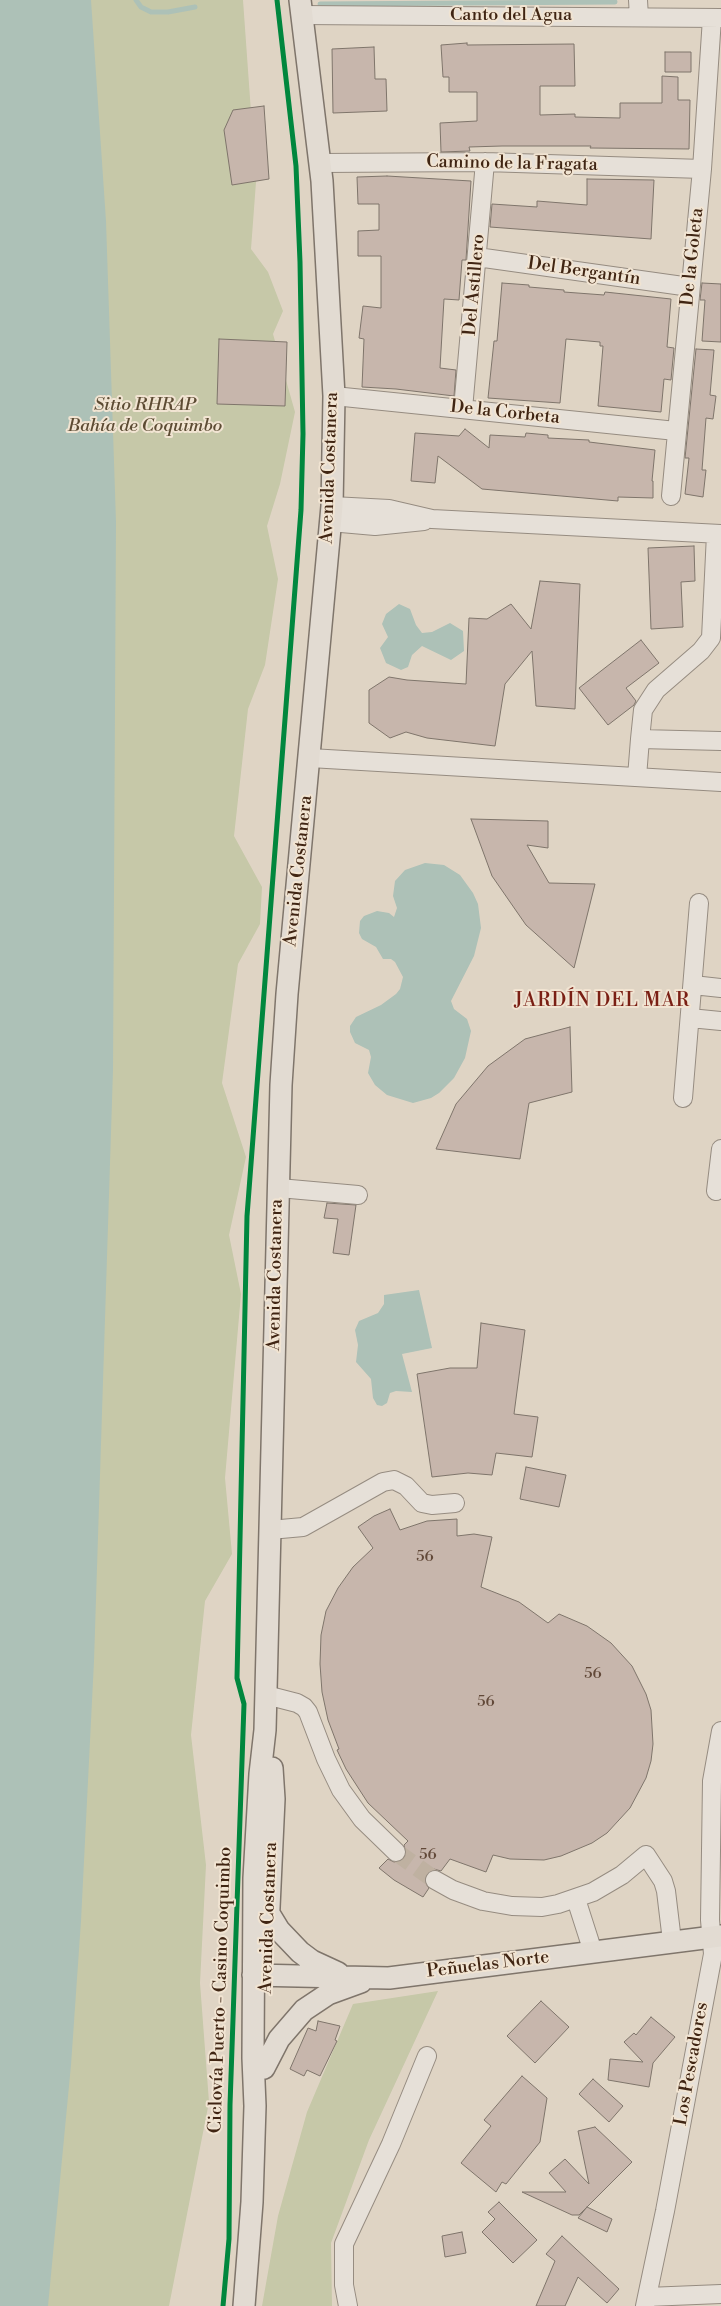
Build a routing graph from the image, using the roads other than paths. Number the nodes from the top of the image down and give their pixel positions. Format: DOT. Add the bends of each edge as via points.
graph roads {
  1 [pos="300,7"];
  2 [pos="638,8"];
  3 [pos="463,9"];
  4 [pos="490,9"];
  5 [pos="717,18"];
  6 [pos="485,162"];
  7 [pos="321,163"];
  8 [pos="702,169"];
  9 [pos="477,257"];
  10 [pos="690,287"];
  11 [pos="334,396"];
  12 [pos="463,409"];
  13 [pos="676,431"];
  14 [pos="671,496"];
  15 [pos="331,514"];
  16 [pos="719,534"];
  17 [pos="640,739"];
  18 [pos="721,741"];
  19 [pos="310,758"];
  20 [pos="637,777"];
  21 [pos="721,782"];
  22 [pos="699,903"];
  23 [pos="693,985"];
  24 [pos="721,988"];
  25 [pos="690,1018"];
  26 [pos="721,1021"];
  27 [pos="683,1098"];
  28 [pos="721,1149"];
  29 [pos="278,1188"];
  30 [pos="716,1191"];
  31 [pos="358,1195"];
  32 [pos="456,1503"];
  33 [pos="270,1530"];
  34 [pos="266,1695"];
  35 [pos="265,1730"];
  36 [pos="721,1730"];
  37 [pos="396,1852"];
  38 [pos="435,1880"];
  39 [pos="576,1899"];
  40 [pos="268,1912"];
  41 [pos="716,1936"];
  42 [pos="672,1941"];
  43 [pos="593,1952"];
  44 [pos="260,1975"];
  45 [pos="356,1977"];
  46 [pos="389,1978"];
  47 [pos="427,2056"];
  48 [pos="264,2068"];
  49 [pos="255,2106"];
  50 [pos="721,2294"];
  51 [pos="646,2301"];
  52 [pos="244,2306"];
  53 [pos="348,2306"];
  1 -- 3 [label="street, Canto del Agua"];
  1 -- 7 [label="main road, Avenida Costanera"];
  2 -- 4 [label="street, Canto del Agua"];
  2 -- 5 [label="street, Canto del Agua"];
  3 -- 4 [label="street, Canto del Agua"];
  5 -- 8 [label="street, De la Goleta"];
  6 -- 7 [label="street, Camino de la Fragata"];
  6 -- 8 [label="street, Camino de la Fragata"];
  6 -- 9 [label="street, Del Astillero"];
  7 -- 11 [label="main road, Avenida Costanera"];
  8 -- 10 [label="street, De la Goleta"];
  9 -- 10 [label="street, Del Bergantín"];
  9 -- 12 [label="street, Del Astillero"];
  10 -- 13 [label="street, De la Goleta"];
  11 -- 12 [label="street, De la Corbeta"];
  11 -- 15 [label="main road, Avenida Costanera"];
  12 -- 13 [label="street, De la Corbeta"];
  13 -- 14 [label="street, De la Goleta"];
  15 -- 16 [label="street" via="389,509 432,519"];
  15 -- 19 [label="main road, Avenida Costanera"];
  16 -- 17 [label="street" via="711,638 701,651 656,690 643,710"];
  17 -- 18 [label="street"];
  17 -- 20 [label="street"];
  19 -- 20 [label="street"];
  19 -- 29 [label="main road, Avenida Costanera" via="287,994"];
  20 -- 21 [label="street"];
  22 -- 23 [label="street"];
  23 -- 24 [label="street"];
  23 -- 25 [label="street"];
  25 -- 26 [label="street"];
  25 -- 27 [label="street"];
  28 -- 30 [label="street"];
  29 -- 31 [label="street"];
  29 -- 33 [label="main road, Avenida Costanera"];
  32 -- 33 [label="street" via="432,1505 422,1502 406,1486 394,1480 383,1482 303,1527"];
  33 -- 34 [label="main road, Avenida Costanera"];
  34 -- 35 [label="main road, Avenida Costanera"];
  34 -- 37 [label="street" via="304,1707 342,1790 362,1818"];
  35 -- 40 [label="main road, Avenida Costanera" via="274,1799"];
  35 -- 44 [label="main road, Avenida Costanera" via="256,1834"];
  36 -- 41 [label="street, Los Pescadores" via="712,1781"];
  38 -- 39 [label="street" via="469,1896 512,1906 542,1907"];
  39 -- 42 [label="street" via="615,1880 646,1855 663,1881"];
  39 -- 43 [label="street"];
  40 -- 44 [label="main road, Avenida Costanera"];
  40 -- 45 [label="main road" via="279,1930 300,1952 326,1969"];
  41 -- 42 [label="main road, Peñuelas Norte"];
  41 -- 51 [label="street, Los Pescadores"];
  42 -- 43 [label="main road, Peñuelas Norte"];
  43 -- 46 [label="main road, Peñuelas Norte"];
  44 -- 45 [label="main road, Peñuelas Norte"];
  44 -- 48 [label="main road, Avenida Costanera"];
  44 -- 49 [label="main road, Avenida Costanera"];
  45 -- 46 [label="main road, Peñuelas Norte"];
  46 -- 48 [label="main road" via="357,1983 314,2002 286,2029"];
  47 -- 53 [label="street" via="344,2244 344,2284"];
  48 -- 49 [label="main road, Avenida Costanera"];
  49 -- 52 [label="main road, Avenida Costanera"];
  50 -- 51 [label="street"];
}
